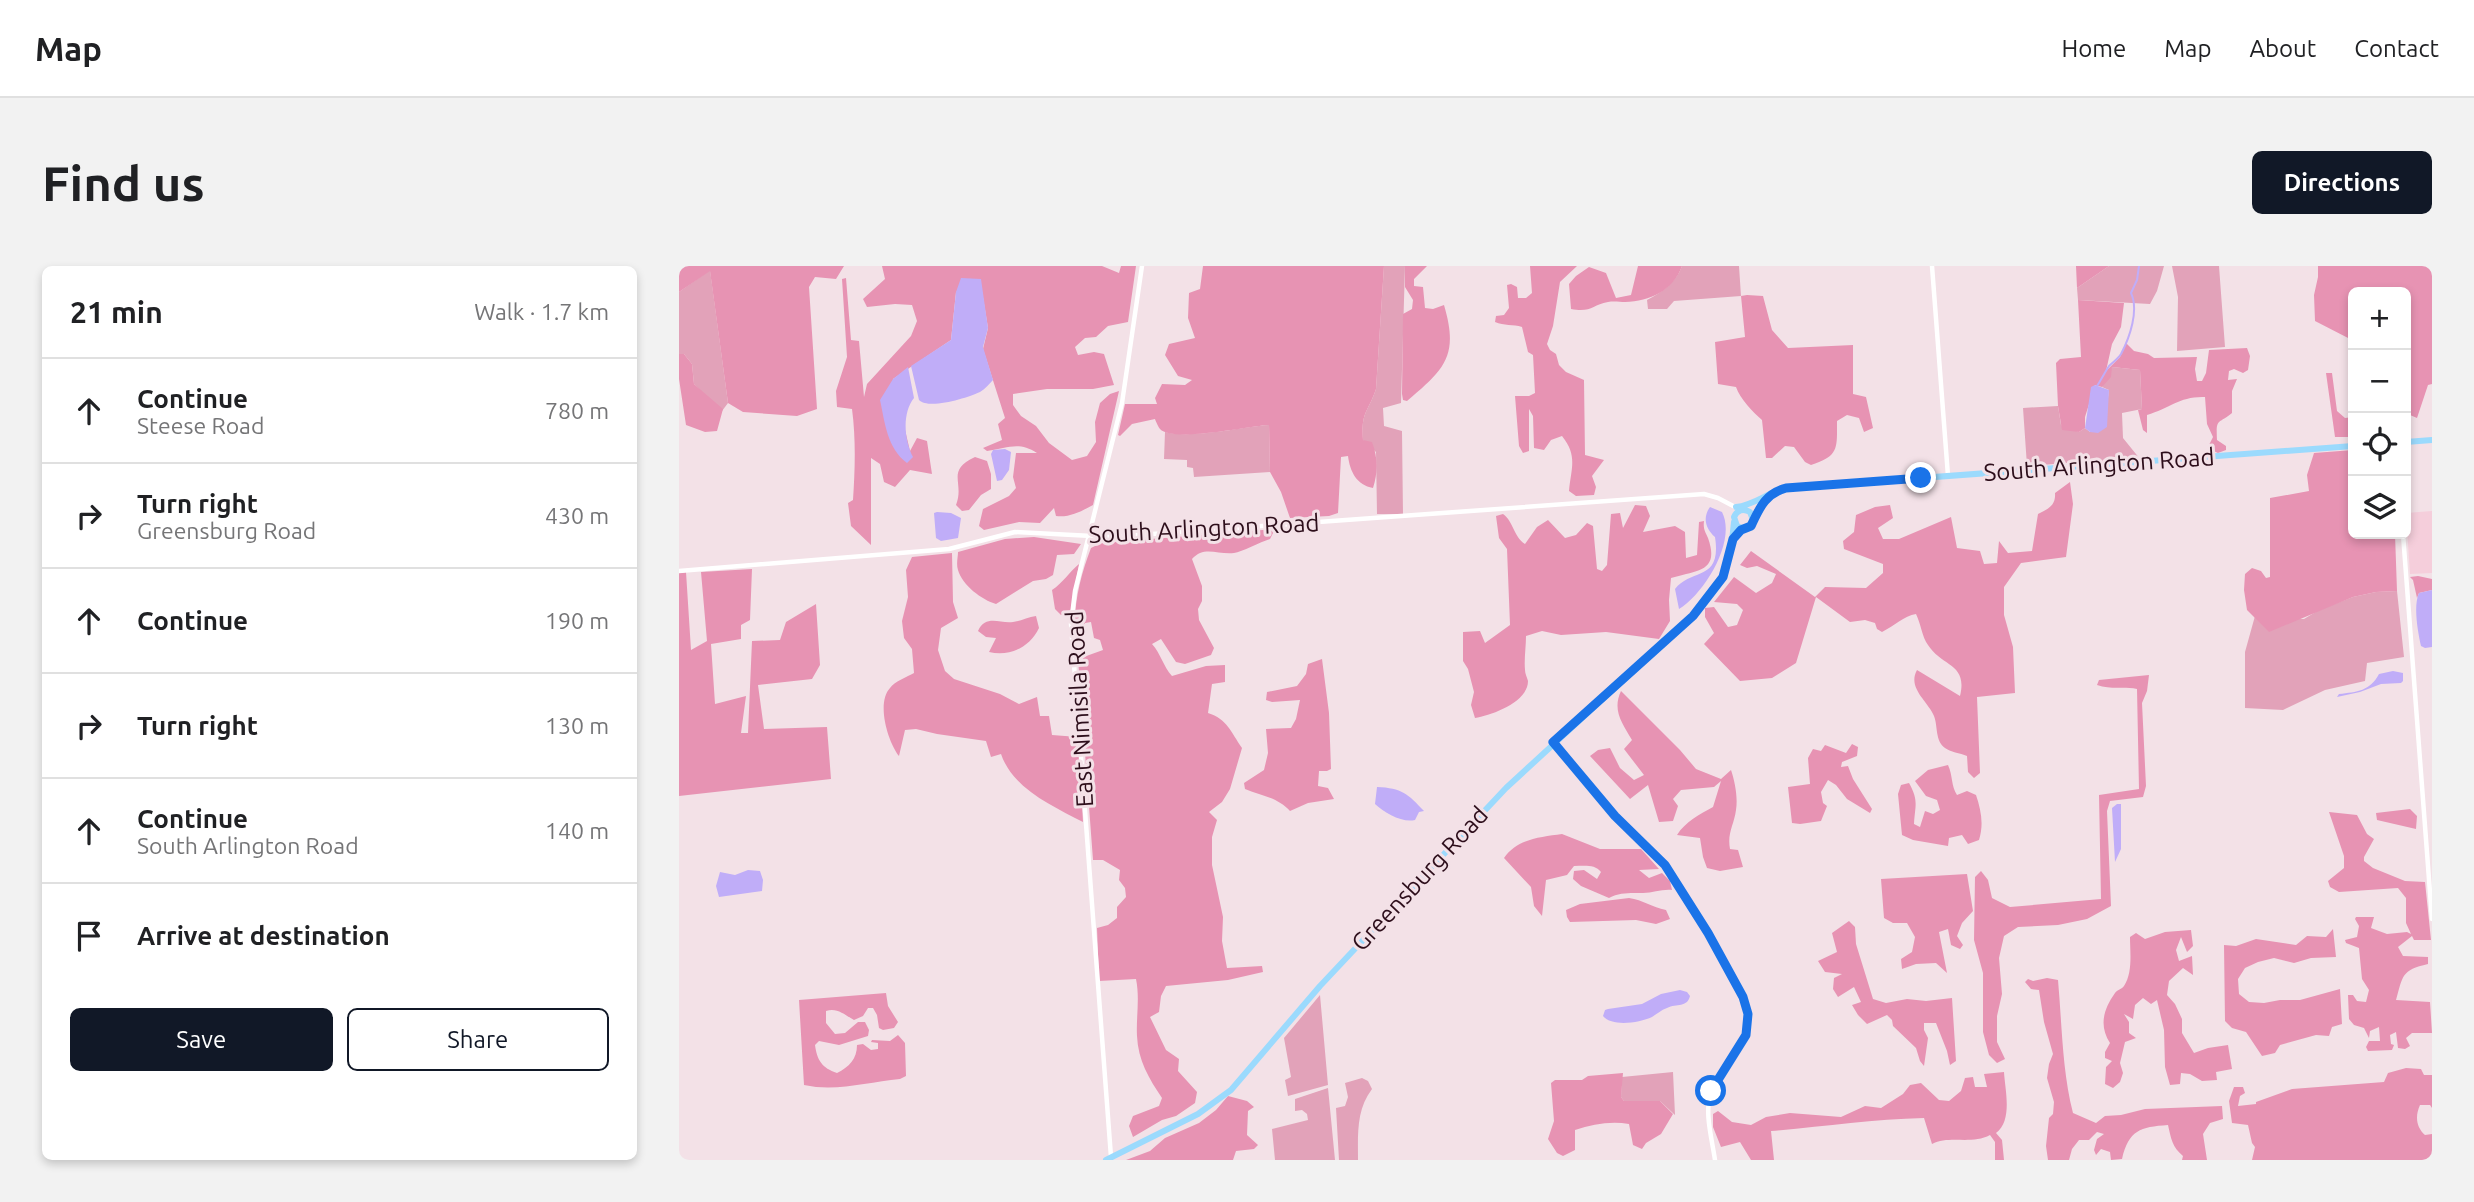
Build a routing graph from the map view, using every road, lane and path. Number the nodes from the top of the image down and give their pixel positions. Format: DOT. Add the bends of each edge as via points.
graph roads {
  1 [pos="1142,266"];
  2 [pos="1932,266"];
  3 [pos="2432,440"];
  4 [pos="2411,442"];
  5 [pos="2348,446"];
  6 [pos="1948,476"];
  7 [pos="1762,502"];
  8 [pos="1728,505"];
  9 [pos="1742,509"];
  10 [pos="1734,520"];
  11 [pos="1753,520"];
  12 [pos="1744,529"];
  13 [pos="1090,537"];
  14 [pos="1733,539"];
  15 [pos="2403,539"];
  16 [pos="679,571"];
  17 [pos="1553,742"];
  18 [pos="2432,919"];
  19 [pos="1108,1159"];
  20 [pos="1715,1160"];
  1 -- 13 [label="street, East Nimisila Road" via="1122,403"];
  2 -- 6 [label="street"];
  3 -- 4 [label="main road"];
  5 -- 6 [label="main road, South Arlington Road"];
  6 -- 7 [label="main road, South Arlington Road" via="1786,488"];
  7 -- 9 [label="main road, South Arlington Road"];
  7 -- 11 [label="main road"];
  8 -- 9 [label="street, South Arlington Road"];
  8 -- 10 [label="street"];
  8 -- 13 [label="street, South Arlington Road" via="1704,494"];
  9 -- 10 [label="main road"];
  9 -- 11 [label="main road" via="1752,514"];
  10 -- 12 [label="main road"];
  10 -- 14 [label="main road"];
  11 -- 12 [label="main road"];
  12 -- 14 [label="main road"];
  13 -- 16 [label="street, South Arlington Road" via="1015,532 949,549"];
  13 -- 19 [label="street, East Nimisila Road" via="1071,624"];
  14 -- 17 [label="main road, Greensburg Road" via="1723,577 1686,623"];
  15 -- 18 [label="street"];
  17 -- 19 [label="main road, Greensburg Road" via="1338,967 1224,1096 1186,1121"];
  17 -- 20 [label="street" via="1615,816 1665,865 1746,1004 1744,1040 1710,1096"];
}
